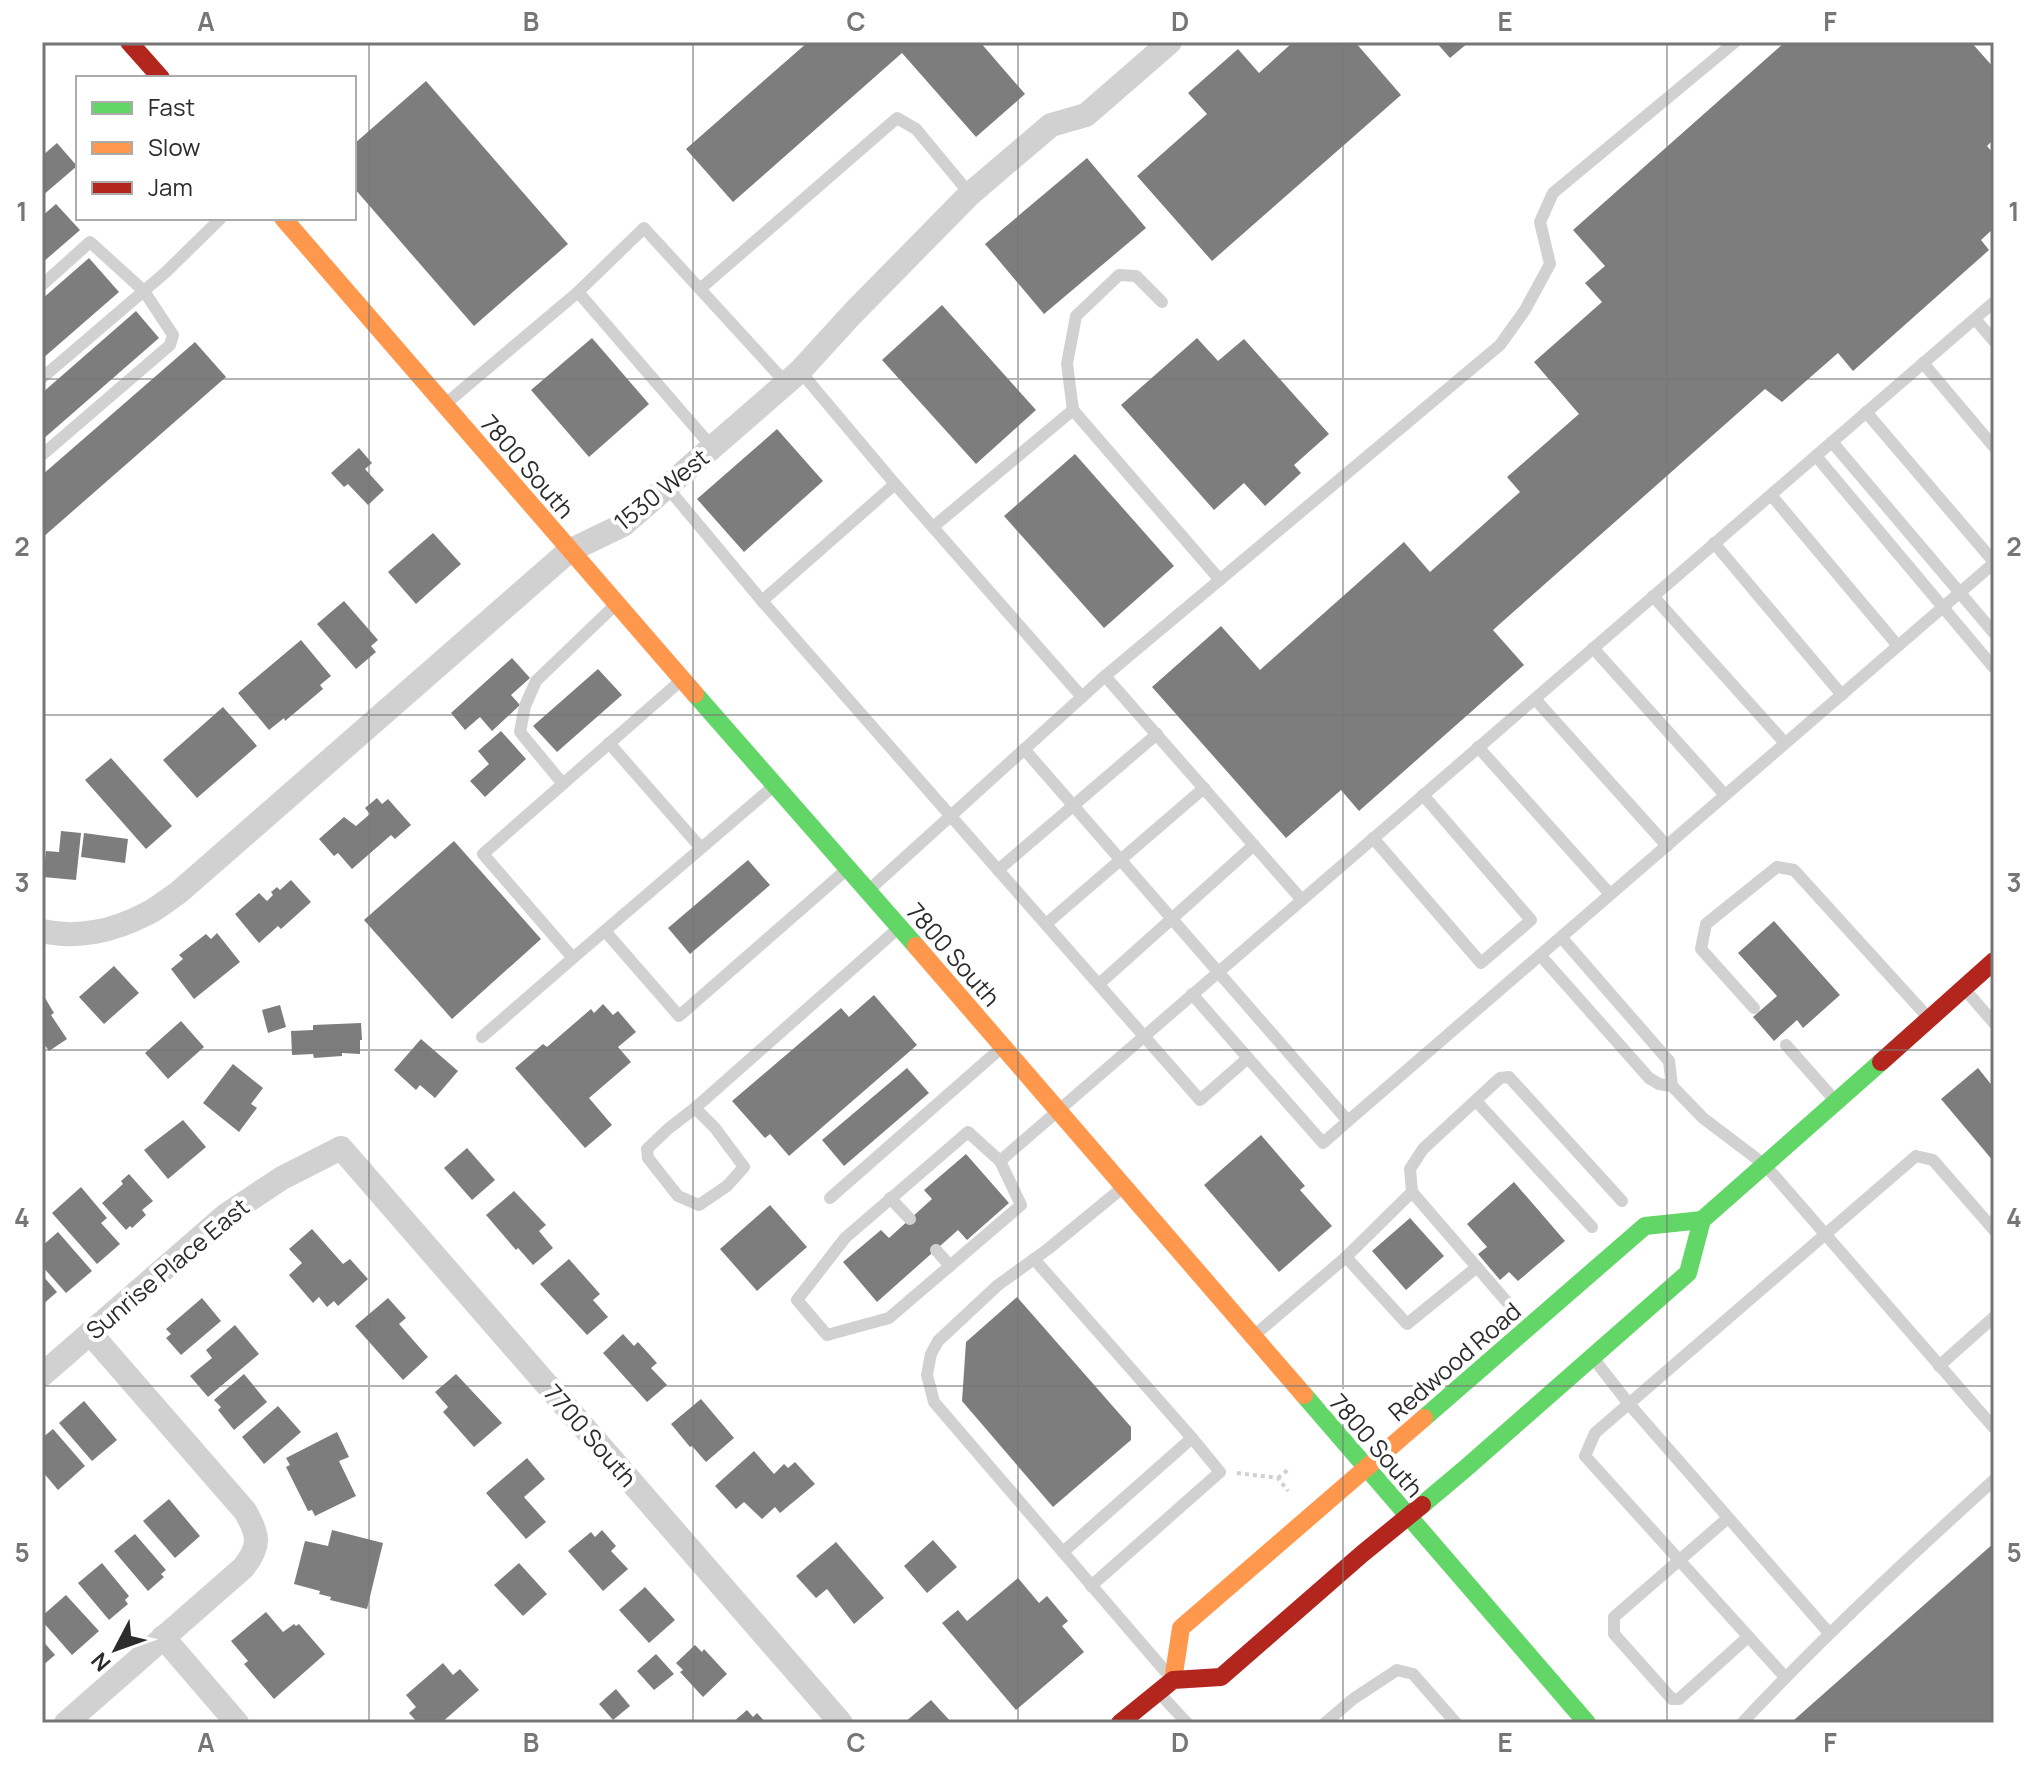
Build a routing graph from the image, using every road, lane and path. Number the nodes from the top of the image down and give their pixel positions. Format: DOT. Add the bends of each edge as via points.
graph roads {
  1 [pos="129,42"];
  2 [pos="1170,42"];
  3 [pos="1735,42"];
  4 [pos="159,76"];
  5 [pos="970,194"];
  6 [pos="219,220"];
  7 [pos="285,220"];
  8 [pos="42,285"];
  9 [pos="700,289"];
  10 [pos="144,291"];
  11 [pos="578,292"];
  12 [pos="1162,302"];
  13 [pos="1994,302"];
  14 [pos="1975,319"];
  15 [pos="1994,341"];
  16 [pos="1923,363"];
  17 [pos="793,377"];
  18 [pos="42,378"];
  19 [pos="444,405"];
  20 [pos="1073,410"];
  21 [pos="1866,412"];
  22 [pos="1832,442"];
  23 [pos="712,447"];
  24 [pos="1994,447"];
  25 [pos="42,455"];
  26 [pos="1816,456"];
  27 [pos="895,484"];
  28 [pos="667,487"];
  29 [pos="1771,495"];
  30 [pos="933,527"];
  31 [pos="1714,543"];
  32 [pos="569,551"];
  33 [pos="1994,562"];
  34 [pos="1220,580"];
  35 [pos="1959,593"];
  36 [pos="1653,596"];
  37 [pos="762,601"];
  38 [pos="616,604"];
  39 [pos="1942,608"];
  40 [pos="1994,633"];
  41 [pos="1898,646"];
  42 [pos="1593,648"];
  43 [pos="1994,668"];
  44 [pos="1105,676"];
  45 [pos="683,679"];
  46 [pos="1842,695"];
  47 [pos="1082,697"];
  48 [pos="1535,699"];
  49 [pos="1157,734"];
  50 [pos="609,743"];
  51 [pos="1785,743"];
  52 [pos="1478,747"];
  53 [pos="1024,749"];
  54 [pos="563,784"];
  55 [pos="775,785"];
  56 [pos="1204,788"];
  57 [pos="1423,795"];
  58 [pos="1725,795"];
  59 [pos="1074,806"];
  60 [pos="951,816"];
  61 [pos="1373,838"];
  62 [pos="1254,845"];
  63 [pos="1667,846"];
  64 [pos="701,848"];
  65 [pos="1121,859"];
  66 [pos="848,868"];
  67 [pos="998,870"];
  68 [pos="868,891"];
  69 [pos="1610,894"];
  70 [pos="1302,900"];
  71 [pos="1172,918"];
  72 [pos="1046,924"];
  73 [pos="899,927"];
  74 [pos="42,931"];
  75 [pos="605,931"];
  76 [pos="1561,937"];
  77 [pos="1540,955"];
  78 [pos="573,958"];
  79 [pos="1994,961"];
  80 [pos="1219,971"];
  81 [pos="1099,984"];
  82 [pos="1963,988"];
  83 [pos="1192,994"];
  84 [pos="1754,1008"];
  85 [pos="1929,1019"];
  86 [pos="1994,1023"];
  87 [pos="1144,1036"];
  88 [pos="482,1037"];
  89 [pos="1786,1045"];
  90 [pos="1002,1047"];
  91 [pos="1248,1058"];
  92 [pos="1672,1086"];
  93 [pos="1477,1102"];
  94 [pos="1836,1102"];
  95 [pos="695,1108"];
  96 [pos="1057,1111"];
  97 [pos="1348,1121"];
  98 [pos="341,1148"];
  99 [pos="1000,1161"];
  100 [pos="1765,1165"];
  101 [pos="1123,1187"];
  102 [pos="1412,1192"];
  103 [pos="830,1198"];
  104 [pos="890,1198"];
  105 [pos="1622,1201"];
  106 [pos="910,1219"];
  107 [pos="1702,1220"];
  108 [pos="1592,1227"];
  109 [pos="1994,1230"];
  110 [pos="1825,1235"];
  111 [pos="936,1250"];
  112 [pos="1346,1257"];
  113 [pos="1034,1259"];
  114 [pos="950,1266"];
  115 [pos="1477,1267"];
  116 [pos="1507,1302"];
  117 [pos="1994,1317"];
  118 [pos="90,1333"];
  119 [pos="1252,1337"];
  120 [pos="1592,1357"];
  121 [pos="1939,1366"];
  122 [pos="42,1375"];
  123 [pos="1629,1404"];
  124 [pos="1994,1428"];
  125 [pos="1192,1438"];
  126 [pos="1289,1469"];
  127 [pos="1366,1469"];
  128 [pos="1232,1472"];
  129 [pos="1278,1478"];
  130 [pos="1994,1480"];
  131 [pos="1288,1491"];
  132 [pos="1408,1516"];
  133 [pos="1728,1518"];
  134 [pos="1063,1552"];
  135 [pos="1679,1561"];
  136 [pos="1091,1586"];
  137 [pos="1829,1633"];
  138 [pos="163,1637"];
  139 [pos="1748,1637"];
  140 [pos="1785,1677"];
  141 [pos="1166,1686"];
  142 [pos="66,1723"];
  143 [pos="237,1723"];
  144 [pos="841,1723"];
  145 [pos="1120,1723"];
  146 [pos="1187,1723"];
  147 [pos="1325,1723"];
  148 [pos="1456,1723"];
  149 [pos="1587,1723"];
  150 [pos="1742,1723"];
  1 -- 4 [label="main road"];
  2 -- 5 [label="street, 1530 West" via="1086,115 1051,125"];
  3 -- 34 [label="lane" via="1553,193 1540,222 1550,264 1500,345"];
  5 -- 9 [label="lane" via="916,129 897,118"];
  5 -- 17 [label="street, 1530 West"];
  6 -- 10 [label="lane"];
  7 -- 19 [label="main road, 7800 South"];
  8 -- 10 [label="lane" via="90,242"];
  9 -- 11 [label="lane" via="644,228"];
  9 -- 17 [label="lane"];
  10 -- 18 [label="lane"];
  10 -- 25 [label="lane" via="173,335 170,345"];
  11 -- 19 [label="lane"];
  11 -- 23 [label="lane"];
  12 -- 20 [label="lane" via="1136,276 1119,275 1076,316 1067,364"];
  13 -- 14 [label="lane"];
  14 -- 15 [label="lane"];
  14 -- 16 [label="lane"];
  16 -- 21 [label="lane"];
  16 -- 24 [label="lane"];
  17 -- 23 [label="street, 1530 West"];
  17 -- 27 [label="lane"];
  19 -- 32 [label="main road, 7800 South"];
  20 -- 30 [label="lane"];
  20 -- 34 [label="lane"];
  21 -- 22 [label="lane"];
  21 -- 33 [label="lane"];
  22 -- 26 [label="lane"];
  22 -- 35 [label="lane"];
  23 -- 28 [label="street, 1530 West"];
  26 -- 29 [label="lane"];
  26 -- 39 [label="lane"];
  27 -- 30 [label="lane"];
  27 -- 37 [label="lane"];
  28 -- 32 [label="street, 1530 West" via="623,525"];
  28 -- 37 [label="lane"];
  29 -- 31 [label="lane"];
  29 -- 41 [label="lane"];
  30 -- 47 [label="lane"];
  31 -- 36 [label="lane"];
  31 -- 46 [label="lane"];
  32 -- 38 [label="main road, 7800 South"];
  32 -- 74 [label="street, 1530 West" via="178,893 147,914 105,931"];
  33 -- 35 [label="lane"];
  34 -- 44 [label="lane"];
  35 -- 39 [label="lane"];
  35 -- 40 [label="lane"];
  36 -- 42 [label="lane"];
  36 -- 51 [label="lane"];
  37 -- 60 [label="lane"];
  38 -- 45 [label="main road, 7800 South"];
  38 -- 54 [label="lane" via="536,681 525,706 520,732"];
  39 -- 41 [label="lane"];
  39 -- 43 [label="lane"];
  41 -- 46 [label="lane"];
  42 -- 48 [label="lane"];
  42 -- 58 [label="lane"];
  44 -- 47 [label="lane"];
  44 -- 49 [label="lane"];
  45 -- 50 [label="lane"];
  45 -- 55 [label="main road, 7800 South"];
  46 -- 51 [label="lane"];
  47 -- 53 [label="lane"];
  48 -- 52 [label="lane"];
  48 -- 63 [label="lane"];
  49 -- 56 [label="lane"];
  49 -- 59 [label="lane"];
  50 -- 54 [label="lane"];
  50 -- 64 [label="lane"];
  51 -- 58 [label="lane"];
  52 -- 57 [label="lane"];
  52 -- 69 [label="lane"];
  53 -- 59 [label="lane"];
  53 -- 60 [label="lane"];
  54 -- 78 [label="lane" via="483,854"];
  55 -- 64 [label="lane"];
  55 -- 66 [label="main road, 7800 South"];
  56 -- 62 [label="lane"];
  56 -- 65 [label="lane"];
  57 -- 61 [label="lane"];
  57 -- 61 [label="lane" via="1531,920 1481,963"];
  58 -- 63 [label="lane"];
  59 -- 65 [label="lane"];
  59 -- 67 [label="lane"];
  60 -- 67 [label="lane"];
  60 -- 68 [label="lane"];
  61 -- 70 [label="lane"];
  62 -- 70 [label="lane"];
  62 -- 71 [label="lane"];
  63 -- 69 [label="lane"];
  64 -- 75 [label="lane"];
  65 -- 71 [label="lane"];
  65 -- 72 [label="lane"];
  66 -- 68 [label="main road, 7800 South"];
  66 -- 75 [label="lane" via="679,1016"];
  67 -- 72 [label="lane"];
  68 -- 73 [label="main road, 7800 South"];
  69 -- 76 [label="lane"];
  70 -- 80 [label="lane"];
  71 -- 80 [label="lane"];
  71 -- 81 [label="lane"];
  72 -- 81 [label="lane"];
  73 -- 90 [label="main road, 7800 South"];
  73 -- 95 [label="lane"];
  75 -- 78 [label="lane"];
  76 -- 77 [label="lane"];
  76 -- 92 [label="lane" via="1669,1061"];
  77 -- 92 [label="lane" via="1649,1078"];
  77 -- 97 [label="lane"];
  78 -- 88 [label="lane"];
  79 -- 82 [label="main road"];
  80 -- 83 [label="lane"];
  80 -- 97 [label="lane"];
  81 -- 87 [label="lane"];
  82 -- 85 [label="main road"];
  82 -- 86 [label="lane"];
  83 -- 87 [label="lane"];
  83 -- 91 [label="lane"];
  84 -- 85 [label="lane" via="1701,949 1706,924 1777,867 1794,870"];
  85 -- 94 [label="main road"];
  87 -- 91 [label="lane" via="1200,1100"];
  87 -- 96 [label="lane"];
  89 -- 94 [label="lane"];
  90 -- 96 [label="main road, 7800 South"];
  90 -- 103 [label="lane"];
  91 -- 97 [label="lane" via="1323,1143"];
  92 -- 100 [label="lane" via="1703,1118"];
  93 -- 102 [label="lane" via="1423,1149 1410,1169"];
  93 -- 105 [label="lane" via="1500,1078 1509,1077"];
  93 -- 108 [label="lane"];
  94 -- 100 [label="main road"];
  95 -- 95 [label="lane" via="744,1167 699,1205 678,1196 648,1158 647,1149"];
  96 -- 99 [label="lane"];
  96 -- 101 [label="main road, 7800 South"];
  98 -- 118 [label="street, Sunrise Place East" via="226,1215"];
  98 -- 144 [label="street, 7700 South"];
  99 -- 104 [label="lane" via="968,1132"];
  99 -- 114 [label="lane" via="1021,1205"];
  100 -- 107 [label="main road"];
  100 -- 110 [label="lane"];
  101 -- 113 [label="lane"];
  101 -- 119 [label="main road, 7800 South"];
  102 -- 112 [label="lane"];
  102 -- 115 [label="lane"];
  104 -- 106 [label="lane"];
  104 -- 114 [label="lane" via="845,1238 797,1300 827,1335 889,1318"];
  107 -- 120 [label="main road" via="1688,1273"];
  107 -- 127 [label="main road, Redwood Road" via="1645,1226"];
  109 -- 110 [label="lane" via="1933,1160 1916,1156"];
  110 -- 121 [label="lane"];
  110 -- 123 [label="lane"];
  111 -- 114 [label="lane"];
  112 -- 115 [label="lane" via="1407,1324"];
  112 -- 119 [label="lane"];
  113 -- 125 [label="lane"];
  113 -- 134 [label="lane" via="938,1341 927,1375 934,1402"];
  115 -- 116 [label="lane"];
  117 -- 121 [label="lane"];
  118 -- 122 [label="street, Sunrise Place East"];
  118 -- 138 [label="street" via="254,1526 257,1542 243,1568"];
  119 -- 127 [label="main road, 7800 South"];
  120 -- 123 [label="lane"];
  120 -- 132 [label="main road"];
  121 -- 124 [label="lane"];
  123 -- 133 [label="lane"];
  123 -- 135 [label="lane" via="1595,1433 1585,1456"];
  125 -- 134 [label="lane"];
  125 -- 136 [label="lane" via="1220,1472"];
  126 -- 129 [label="path"];
  127 -- 132 [label="main road, 7800 South"];
  127 -- 141 [label="main road, Redwood Road" via="1181,1628"];
  128 -- 129 [label="path"];
  129 -- 131 [label="path"];
  130 -- 137 [label="lane"];
  132 -- 141 [label="main road" via="1221,1677"];
  132 -- 149 [label="main road, 7800 South"];
  133 -- 135 [label="lane"];
  133 -- 137 [label="lane"];
  134 -- 136 [label="lane"];
  135 -- 139 [label="lane"];
  135 -- 139 [label="lane" via="1614,1617 1614,1634 1672,1699 1679,1699"];
  136 -- 141 [label="lane"];
  137 -- 140 [label="lane"];
  138 -- 142 [label="street"];
  138 -- 143 [label="street"];
  139 -- 140 [label="lane"];
  140 -- 150 [label="lane"];
  141 -- 145 [label="main road"];
  141 -- 146 [label="lane"];
  147 -- 148 [label="lane" via="1397,1670 1413,1674"];
}
